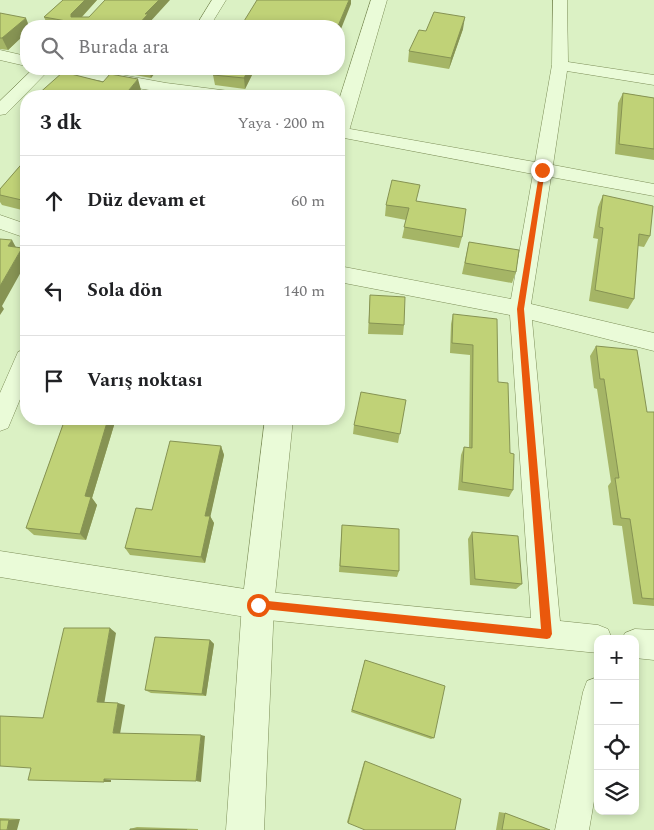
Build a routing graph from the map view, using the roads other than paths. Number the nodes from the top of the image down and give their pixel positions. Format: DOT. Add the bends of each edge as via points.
graph roads {
  1 [pos="218,0"];
  2 [pos="379,0"];
  3 [pos="560,0"];
  4 [pos="206,20"];
  5 [pos="0,55"];
  6 [pos="20,60"];
  7 [pos="560,65"];
  8 [pos="36,75"];
  9 [pos="99,75"];
  10 [pos="654,80"];
  11 [pos="167,87"];
  12 [pos="20,90"];
  13 [pos="20,90"];
  14 [pos="188,90"];
  15 [pos="345,102"];
  16 [pos="0,110"];
  17 [pos="345,133"];
  18 [pos="542,170"];
  19 [pos="654,190"];
  20 [pos="0,222"];
  21 [pos="20,228"];
  22 [pos="345,275"];
  23 [pos="520,309"];
  24 [pos="654,342"];
  25 [pos="20,373"];
  26 [pos="0,421"];
  27 [pos="278,425"];
  28 [pos="0,564"];
  29 [pos="258,605"];
  30 [pos="547,634"];
  31 [pos="594,639"];
  32 [pos="639,643"];
  33 [pos="654,645"];
  34 [pos="594,713"];
  35 [pos="245,830"];
  36 [pos="572,830"];
  1 -- 4 [label="street"];
  2 -- 15 [label="street"];
  3 -- 7 [label="street"];
  5 -- 6 [label="street"];
  7 -- 10 [label="street"];
  7 -- 18 [label="street"];
  8 -- 13 [label="street"];
  9 -- 11 [label="street"];
  11 -- 14 [label="street"];
  12 -- 16 [label="street"];
  17 -- 18 [label="street"];
  18 -- 19 [label="street"];
  18 -- 23 [label="street"];
  20 -- 21 [label="street"];
  22 -- 23 [label="street"];
  23 -- 24 [label="street"];
  23 -- 30 [label="street"];
  25 -- 26 [label="street"];
  27 -- 29 [label="street"];
  28 -- 29 [label="street"];
  29 -- 30 [label="street"];
  29 -- 35 [label="street"];
  30 -- 31 [label="street"];
  32 -- 33 [label="street"];
  34 -- 36 [label="street"];
}
